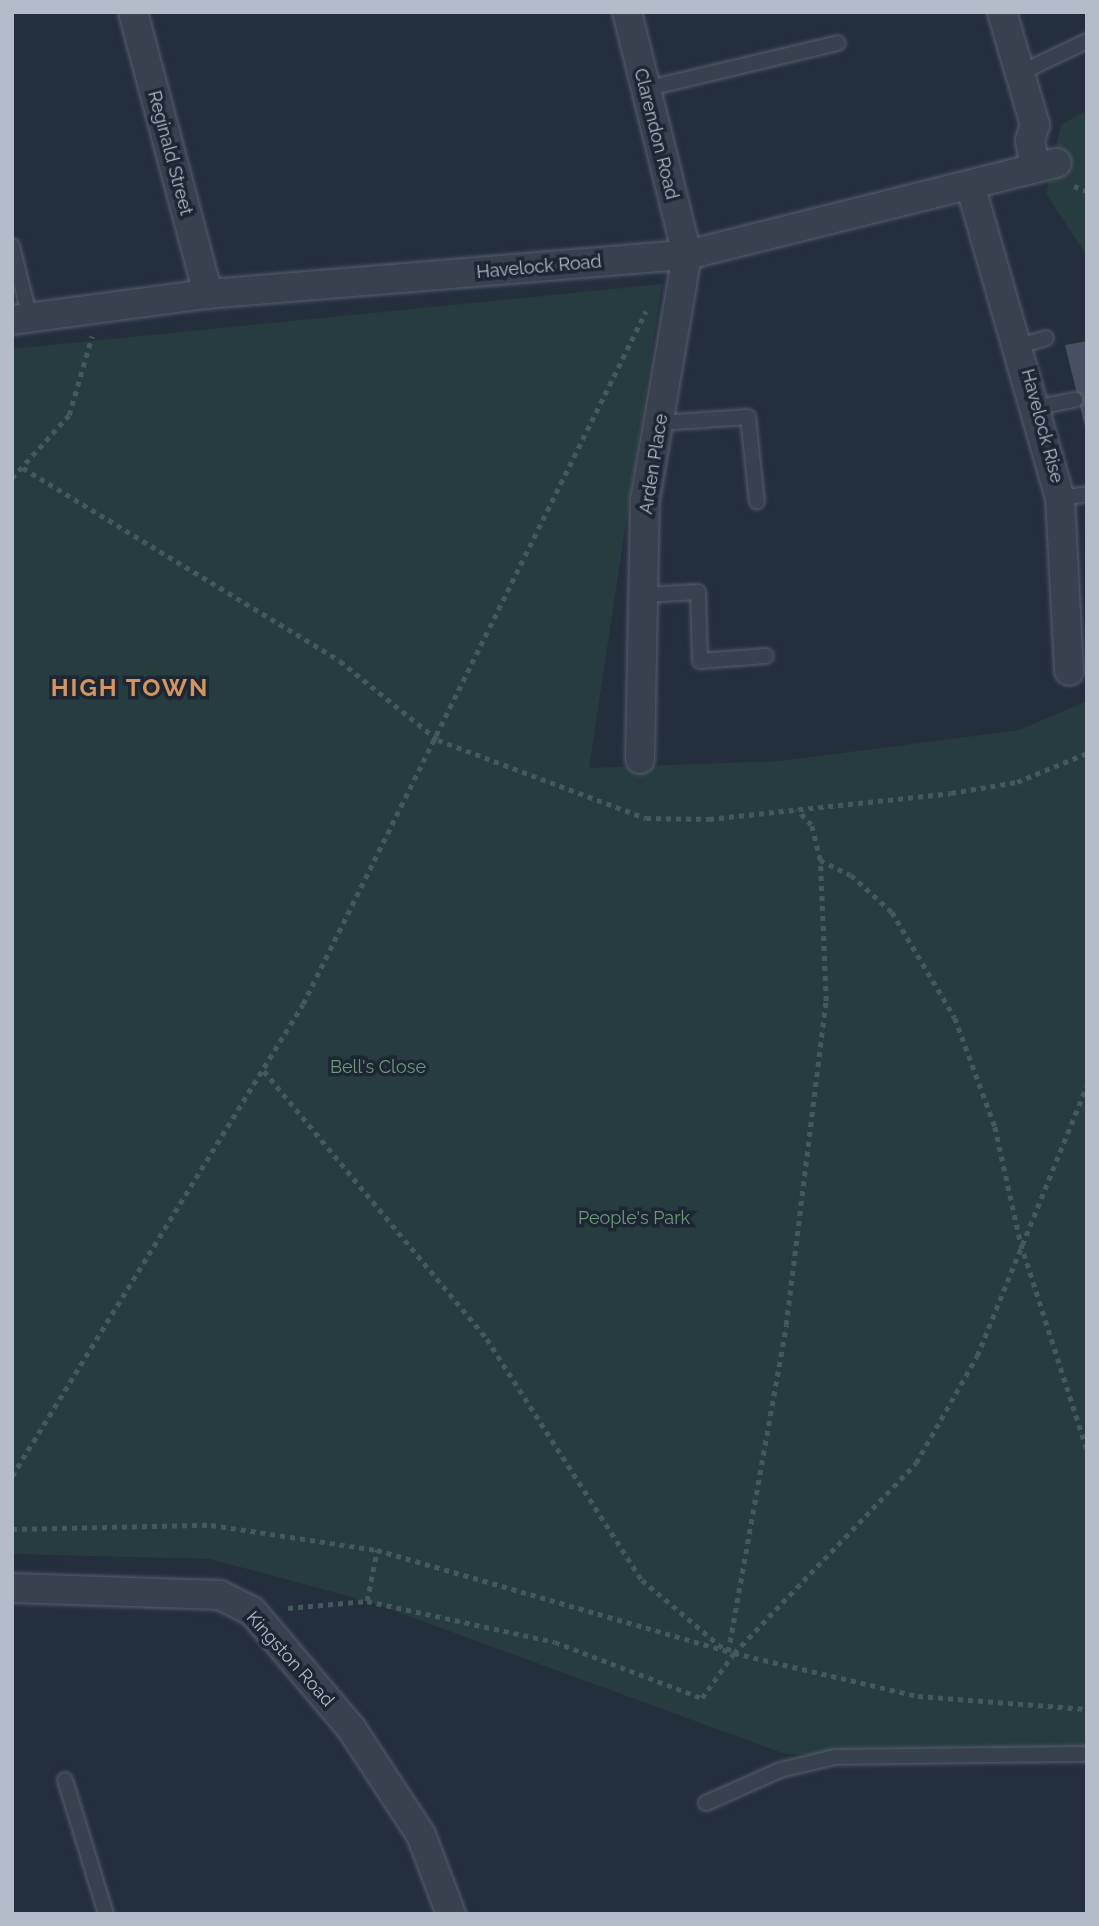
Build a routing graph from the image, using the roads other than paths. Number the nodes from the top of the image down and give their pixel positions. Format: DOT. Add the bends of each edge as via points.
graph roads {
  1 [pos="133,12"];
  2 [pos="626,12"];
  3 [pos="1002,12"];
  4 [pos="1087,41"];
  5 [pos="838,43"];
  6 [pos="1020,72"];
  7 [pos="645,89"];
  8 [pos="971,188"];
  9 [pos="12,246"];
  10 [pos="687,255"];
  11 [pos="208,294"];
  12 [pos="21,319"];
  13 [pos="1075,400"];
  14 [pos="1038,407"];
  15 [pos="660,423"];
  16 [pos="1074,496"];
  17 [pos="757,502"];
  18 [pos="643,595"];
  19 [pos="766,656"];
  20 [pos="1069,671"];
  21 [pos="640,759"];
  22 [pos="12,1588"];
  23 [pos="1087,1754"];
  24 [pos="65,1780"];
  25 [pos="706,1802"];
  26 [pos="106,1914"];
  27 [pos="451,1914"];
  1 -- 11 [label="street, Reginald Street"];
  2 -- 7 [label="street, Clarendon Road"];
  3 -- 6 [label="street"];
  4 -- 6 [label="lane"];
  5 -- 7 [label="lane"];
  6 -- 8 [label="street, Havelock Road" via="1035,125 1030,140 1046,166"];
  7 -- 10 [label="street, Clarendon Road"];
  8 -- 10 [label="street, Havelock Road"];
  8 -- 14 [label="street, Havelock Rise" via="1033,342"];
  9 -- 12 [label="lane"];
  10 -- 11 [label="street, Havelock Road"];
  10 -- 15 [label="street, Arden Place"];
  11 -- 12 [label="street, Havelock Road"];
  13 -- 14 [label="lane"];
  14 -- 16 [label="street, Havelock Rise"];
  15 -- 17 [label="lane" via="748,417"];
  15 -- 18 [label="street, Arden Place" via="645,500"];
  16 -- 20 [label="street, Havelock Rise"];
  18 -- 19 [label="lane" via="698,592 700,661"];
  18 -- 21 [label="street, Arden Place"];
  22 -- 27 [label="street, Kingston Road" via="220,1595 252,1611 379,1770 421,1835"];
  23 -- 25 [label="lane" via="835,1757 780,1770"];
  24 -- 26 [label="lane"];
}
